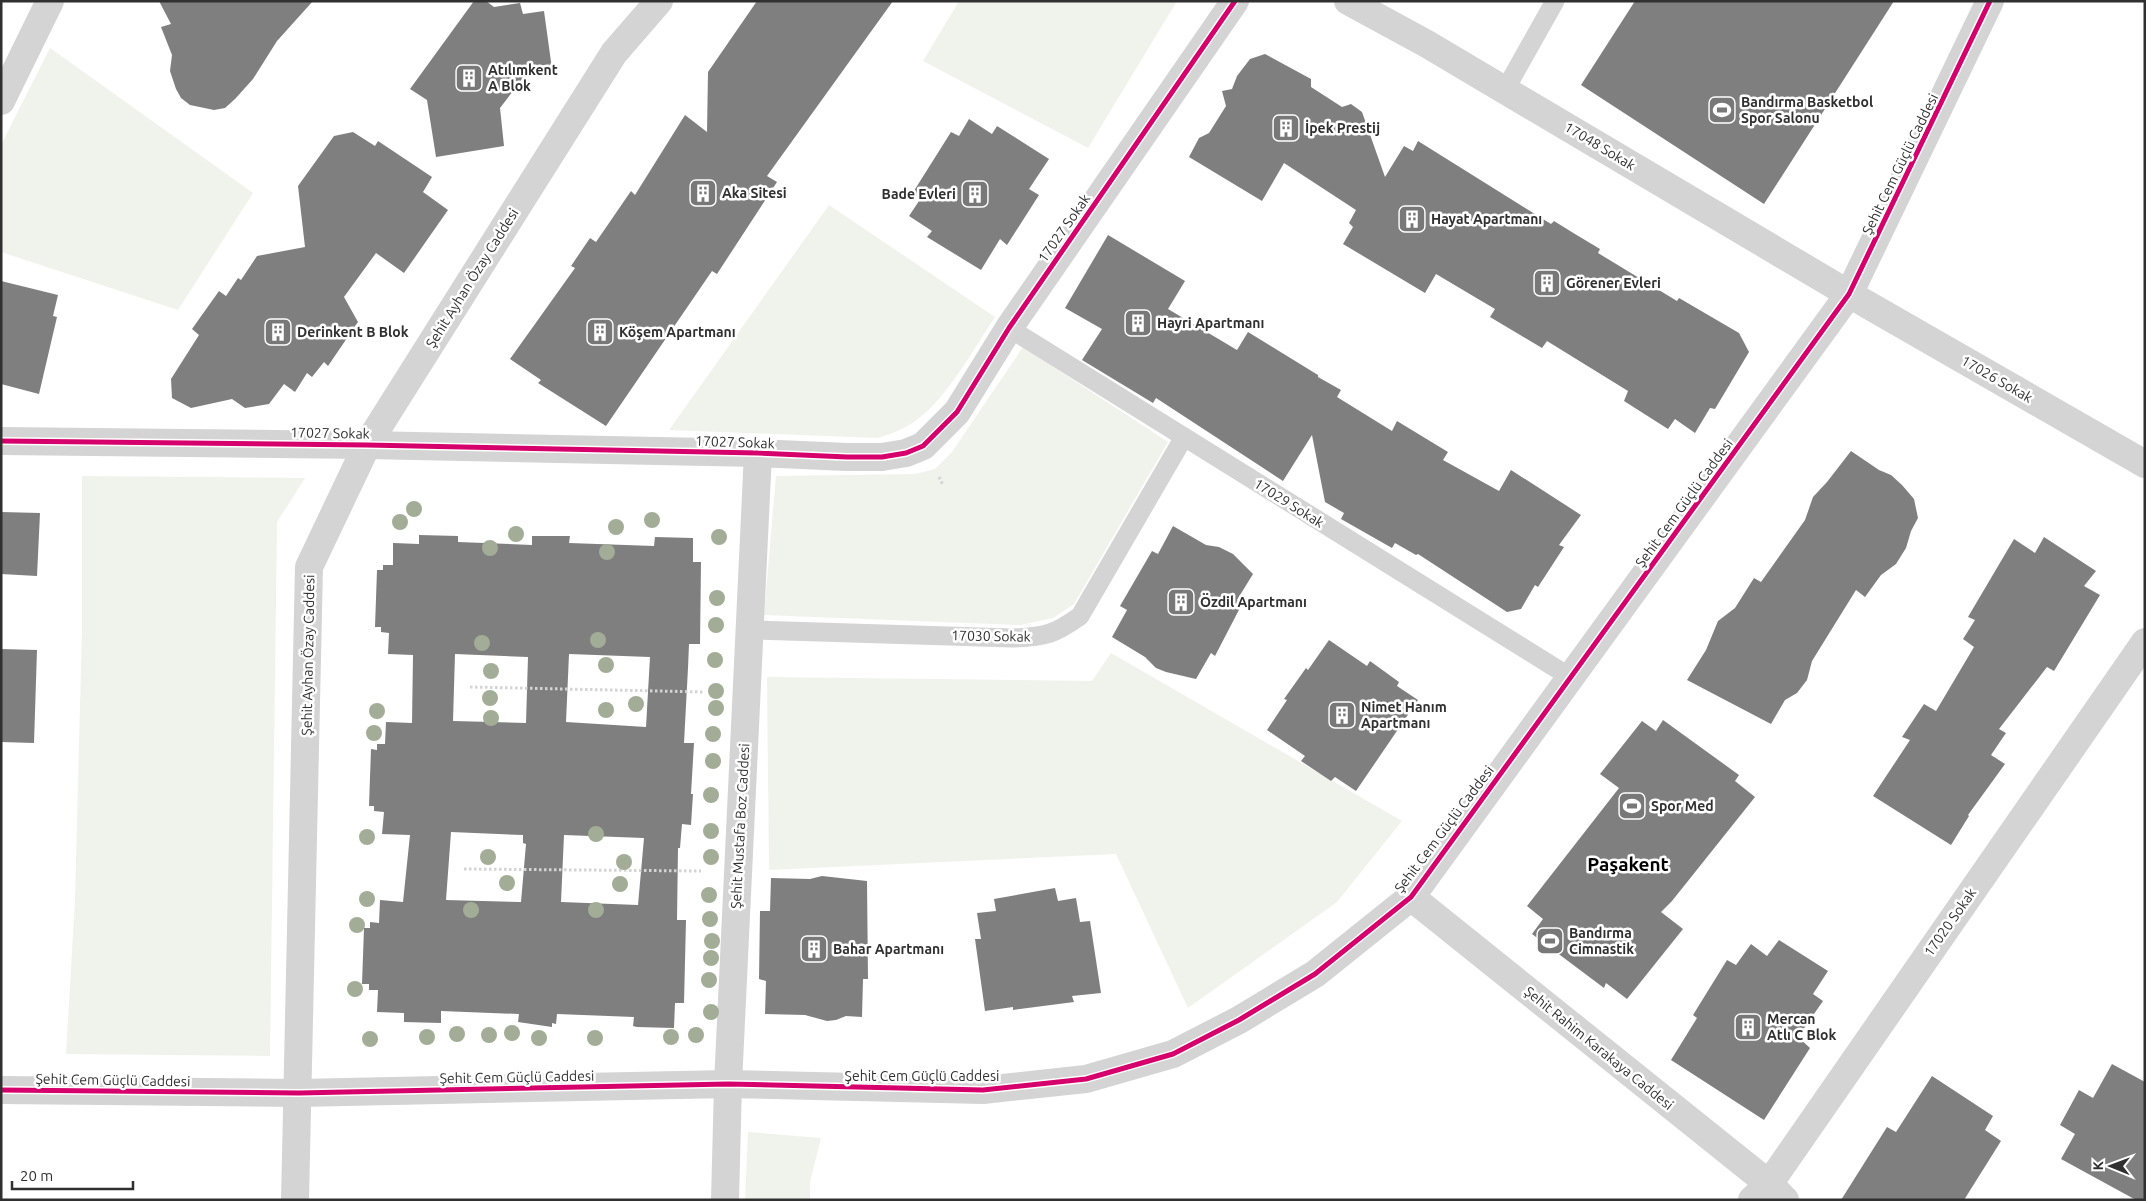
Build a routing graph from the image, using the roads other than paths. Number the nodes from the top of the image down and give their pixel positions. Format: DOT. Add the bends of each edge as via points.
graph roads {
  1 [pos="50,1"];
  2 [pos="659,1"];
  3 [pos="1235,1"];
  4 [pos="1348,1"];
  5 [pos="1555,1"];
  6 [pos="1990,1"];
  7 [pos="1505,90"];
  8 [pos="1,101"];
  9 [pos="1849,294"];
  10 [pos="1009,328"];
  11 [pos="1184,437"];
  12 [pos="1,441"];
  13 [pos="367,445"];
  14 [pos="758,453"];
  15 [pos="2145,464"];
  16 [pos="750,630"];
  17 [pos="2145,642"];
  18 [pos="1570,678"];
  19 [pos="1411,897"];
  20 [pos="728,1084"];
  21 [pos="1,1090"];
  22 [pos="299,1093"];
  23 [pos="1769,1195"];
  24 [pos="295,1200"];
  25 [pos="725,1200"];
  1 -- 8 [label="street"];
  2 -- 13 [label="street, Şehit Ayhan Özay Caddesi" via="614,53"];
  3 -- 10 [label="street, 17027 Sokak"];
  4 -- 7 [label="street, 17048 Sokak"];
  5 -- 7 [label="lane"];
  6 -- 9 [label="street, Şehit Cem Güçlü Caddesi"];
  7 -- 9 [label="street, 17048 Sokak"];
  9 -- 15 [label="street, 17026 Sokak"];
  9 -- 18 [label="street, Şehit Cem Güçlü Caddesi"];
  10 -- 11 [label="lane, 17029 Sokak"];
  10 -- 14 [label="street, 17027 Sokak" via="957,412 923,446 882,457"];
  11 -- 16 [label="lane, 17030 Sokak" via="1080,616 1060,631 1038,637 1014,638"];
  11 -- 18 [label="lane, 17029 Sokak"];
  12 -- 13 [label="street, 17027 Sokak"];
  13 -- 14 [label="street, 17027 Sokak"];
  13 -- 22 [label="street, Şehit Ayhan Özay Caddesi" via="309,567"];
  14 -- 16 [label="street, Şehit Mustafa Boz Caddesi"];
  16 -- 20 [label="street, Şehit Mustafa Boz Caddesi"];
  17 -- 23 [label="street, 17020 Sokak"];
  18 -- 19 [label="street, Şehit Cem Güçlü Caddesi"];
  19 -- 20 [label="street, Şehit Cem Güçlü Caddesi" via="1315,974 1239,1020 1173,1054 1094,1077 983,1090"];
  19 -- 23 [label="street, Şehit Rahim Karakaya Caddesi"];
  20 -- 22 [label="street, Şehit Cem Güçlü Caddesi"];
  20 -- 25 [label="street, Şehit Mustafa Boz Caddesi"];
  21 -- 22 [label="street, Şehit Cem Güçlü Caddesi"];
  22 -- 24 [label="street, Şehit Ayhan Özay Caddesi"];
}
